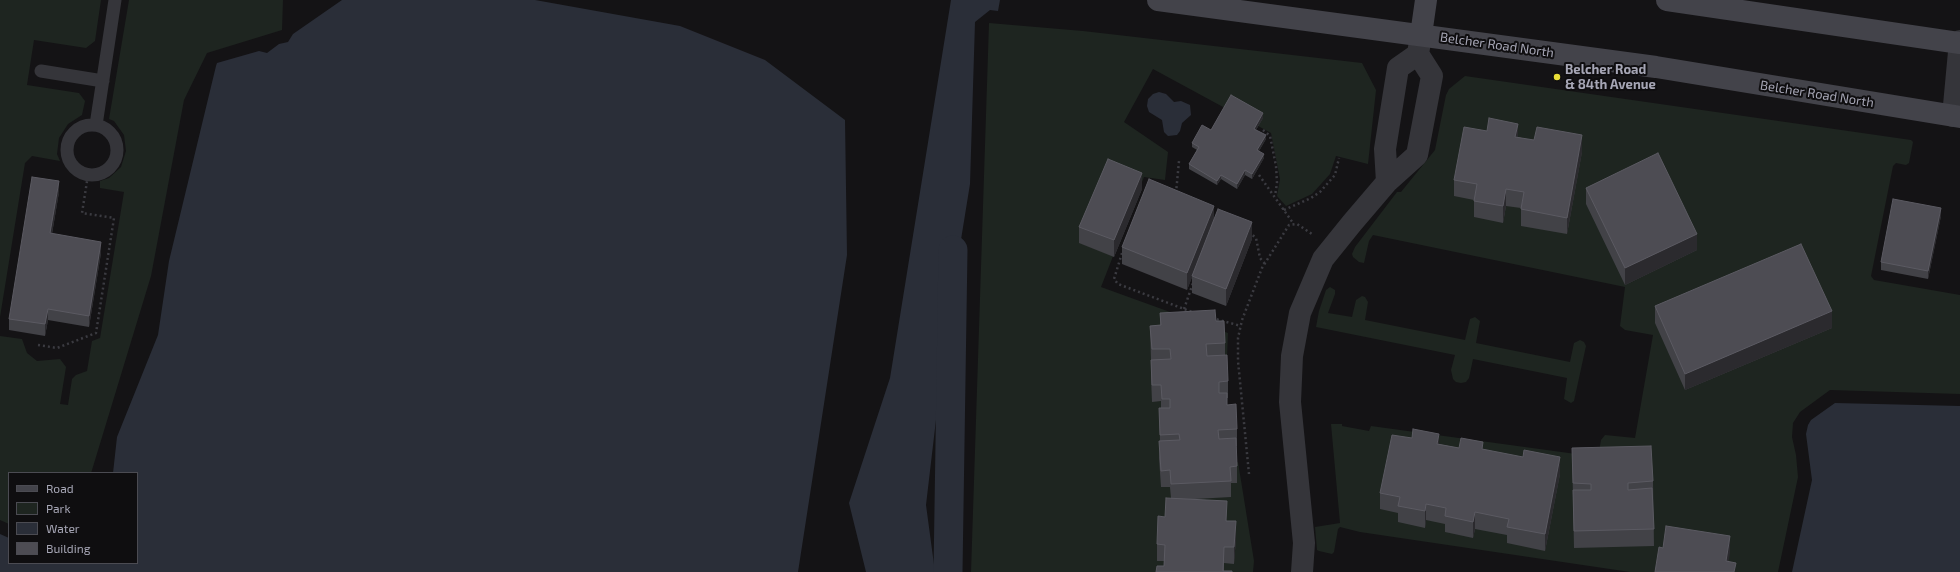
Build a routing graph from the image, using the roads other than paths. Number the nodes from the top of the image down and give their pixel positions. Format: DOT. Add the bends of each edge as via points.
graph roads {
  1 [pos="115,0"];
  2 [pos="1158,0"];
  3 [pos="1426,0"];
  4 [pos="1667,0"];
  5 [pos="1960,42"];
  6 [pos="1420,44"];
  7 [pos="41,71"];
  8 [pos="103,81"];
  9 [pos="1956,117"];
  10 [pos="96,125"];
  11 [pos="1387,182"];
  12 [pos="1302,572"];
  1 -- 8 [label="lane"];
  2 -- 6 [label="main road, Belcher Road North"];
  3 -- 6 [label="main road"];
  4 -- 5 [label="main road"];
  5 -- 9 [label="street"];
  6 -- 9 [label="main road, Belcher Road North" via="1656,67"];
  6 -- 11 [label="street" via="1398,68 1385,149"];
  6 -- 11 [label="street" via="1432,76 1418,155"];
  7 -- 8 [label="lane"];
  8 -- 10 [label="lane"];
  10 -- 10 [label="lane" via="88,125 74,132 67,146 67,154 74,168 88,175 105,172 112,166 117,153 111,133"];
  11 -- 12 [label="street" via="1323,259 1300,313 1292,356 1290,402 1304,542"];
}
